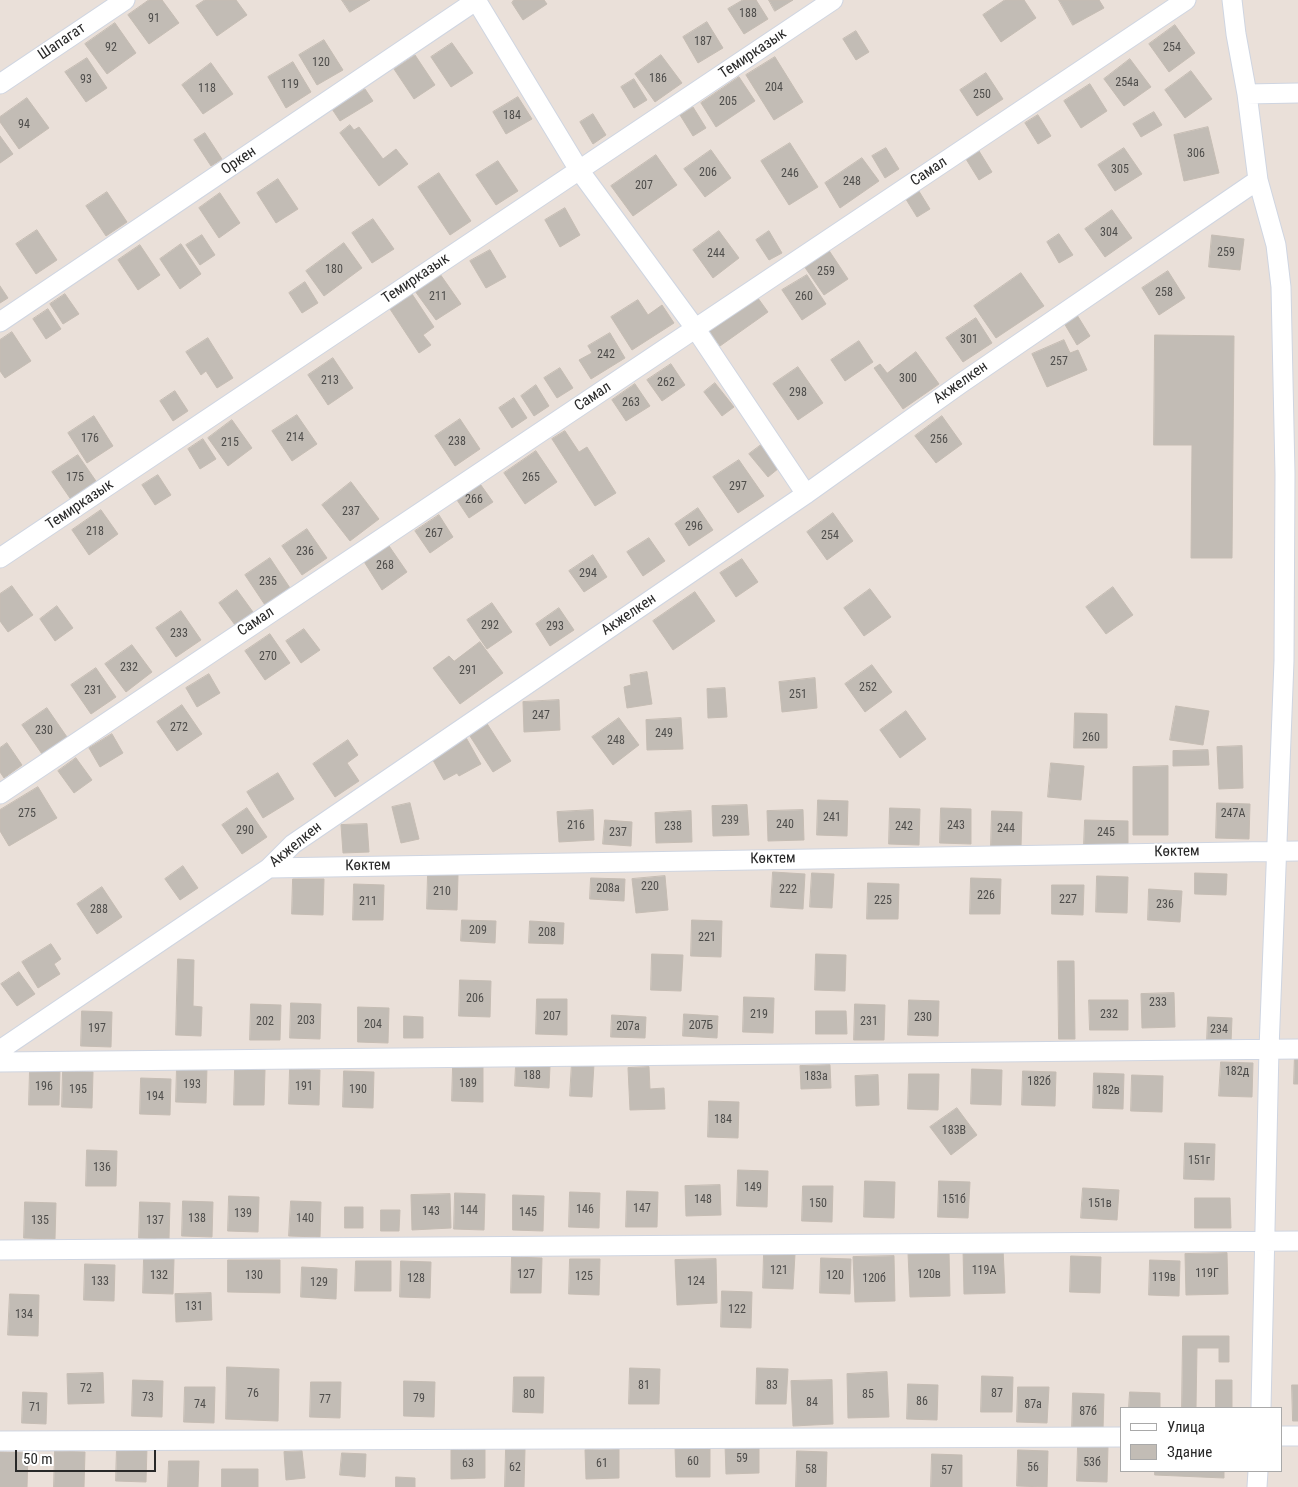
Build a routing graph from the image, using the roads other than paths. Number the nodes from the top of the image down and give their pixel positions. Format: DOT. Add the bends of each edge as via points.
graph roads {
  1 [pos="124,0"];
  2 [pos="477,0"];
  3 [pos="833,0"];
  4 [pos="1186,0"];
  5 [pos="1232,0"];
  6 [pos="0,84"];
  7 [pos="1298,93"];
  8 [pos="1247,94"];
  9 [pos="579,170"];
  10 [pos="1258,180"];
  11 [pos="1289,287"];
  12 [pos="0,322"];
  13 [pos="695,328"];
  14 [pos="1291,474"];
  15 [pos="806,494"];
  16 [pos="0,558"];
  17 [pos="1291,661"];
  18 [pos="0,794"];
  19 [pos="1276,850"];
  20 [pos="1298,851"];
  21 [pos="268,868"];
  22 [pos="1268,1049"];
  23 [pos="1298,1049"];
  24 [pos="0,1050"];
  25 [pos="0,1062"];
  26 [pos="1298,1241"];
  27 [pos="1265,1242"];
  28 [pos="0,1250"];
  29 [pos="1261,1407"];
  30 [pos="1283,1436"];
  31 [pos="1298,1436"];
  32 [pos="1120,1437"];
  33 [pos="0,1442"];
  34 [pos="1258,1472"];
  35 [pos="1257,1487"];
  1 -- 6 [label="street, Шапагат"];
  2 -- 9 [label="street"];
  2 -- 12 [label="street, Оркен"];
  3 -- 9 [label="street, Темирказык"];
  4 -- 13 [label="street, Самал"];
  5 -- 8 [label="street"];
  7 -- 8 [label="street"];
  8 -- 10 [label="street"];
  9 -- 13 [label="street"];
  9 -- 16 [label="street, Темирказык"];
  10 -- 11 [label="street"];
  10 -- 15 [label="street, Акжелкен"];
  11 -- 14 [label="street"];
  13 -- 15 [label="street"];
  13 -- 18 [label="street, Самал"];
  14 -- 17 [label="street"];
  15 -- 21 [label="street, Акжелкен" via="293,844"];
  17 -- 19 [label="street"];
  19 -- 20 [label="street, Көктем"];
  19 -- 21 [label="street, Көктем"];
  19 -- 22 [label="street"];
  21 -- 24 [label="street, Акжелкен"];
  22 -- 23 [label="street"];
  22 -- 25 [label="street"];
  22 -- 27 [label="street"];
  26 -- 27 [label="street"];
  27 -- 28 [label="street"];
  27 -- 29 [label="street"];
  30 -- 31 [label="street"];
  32 -- 33 [label="street"];
  34 -- 35 [label="street"];
}
